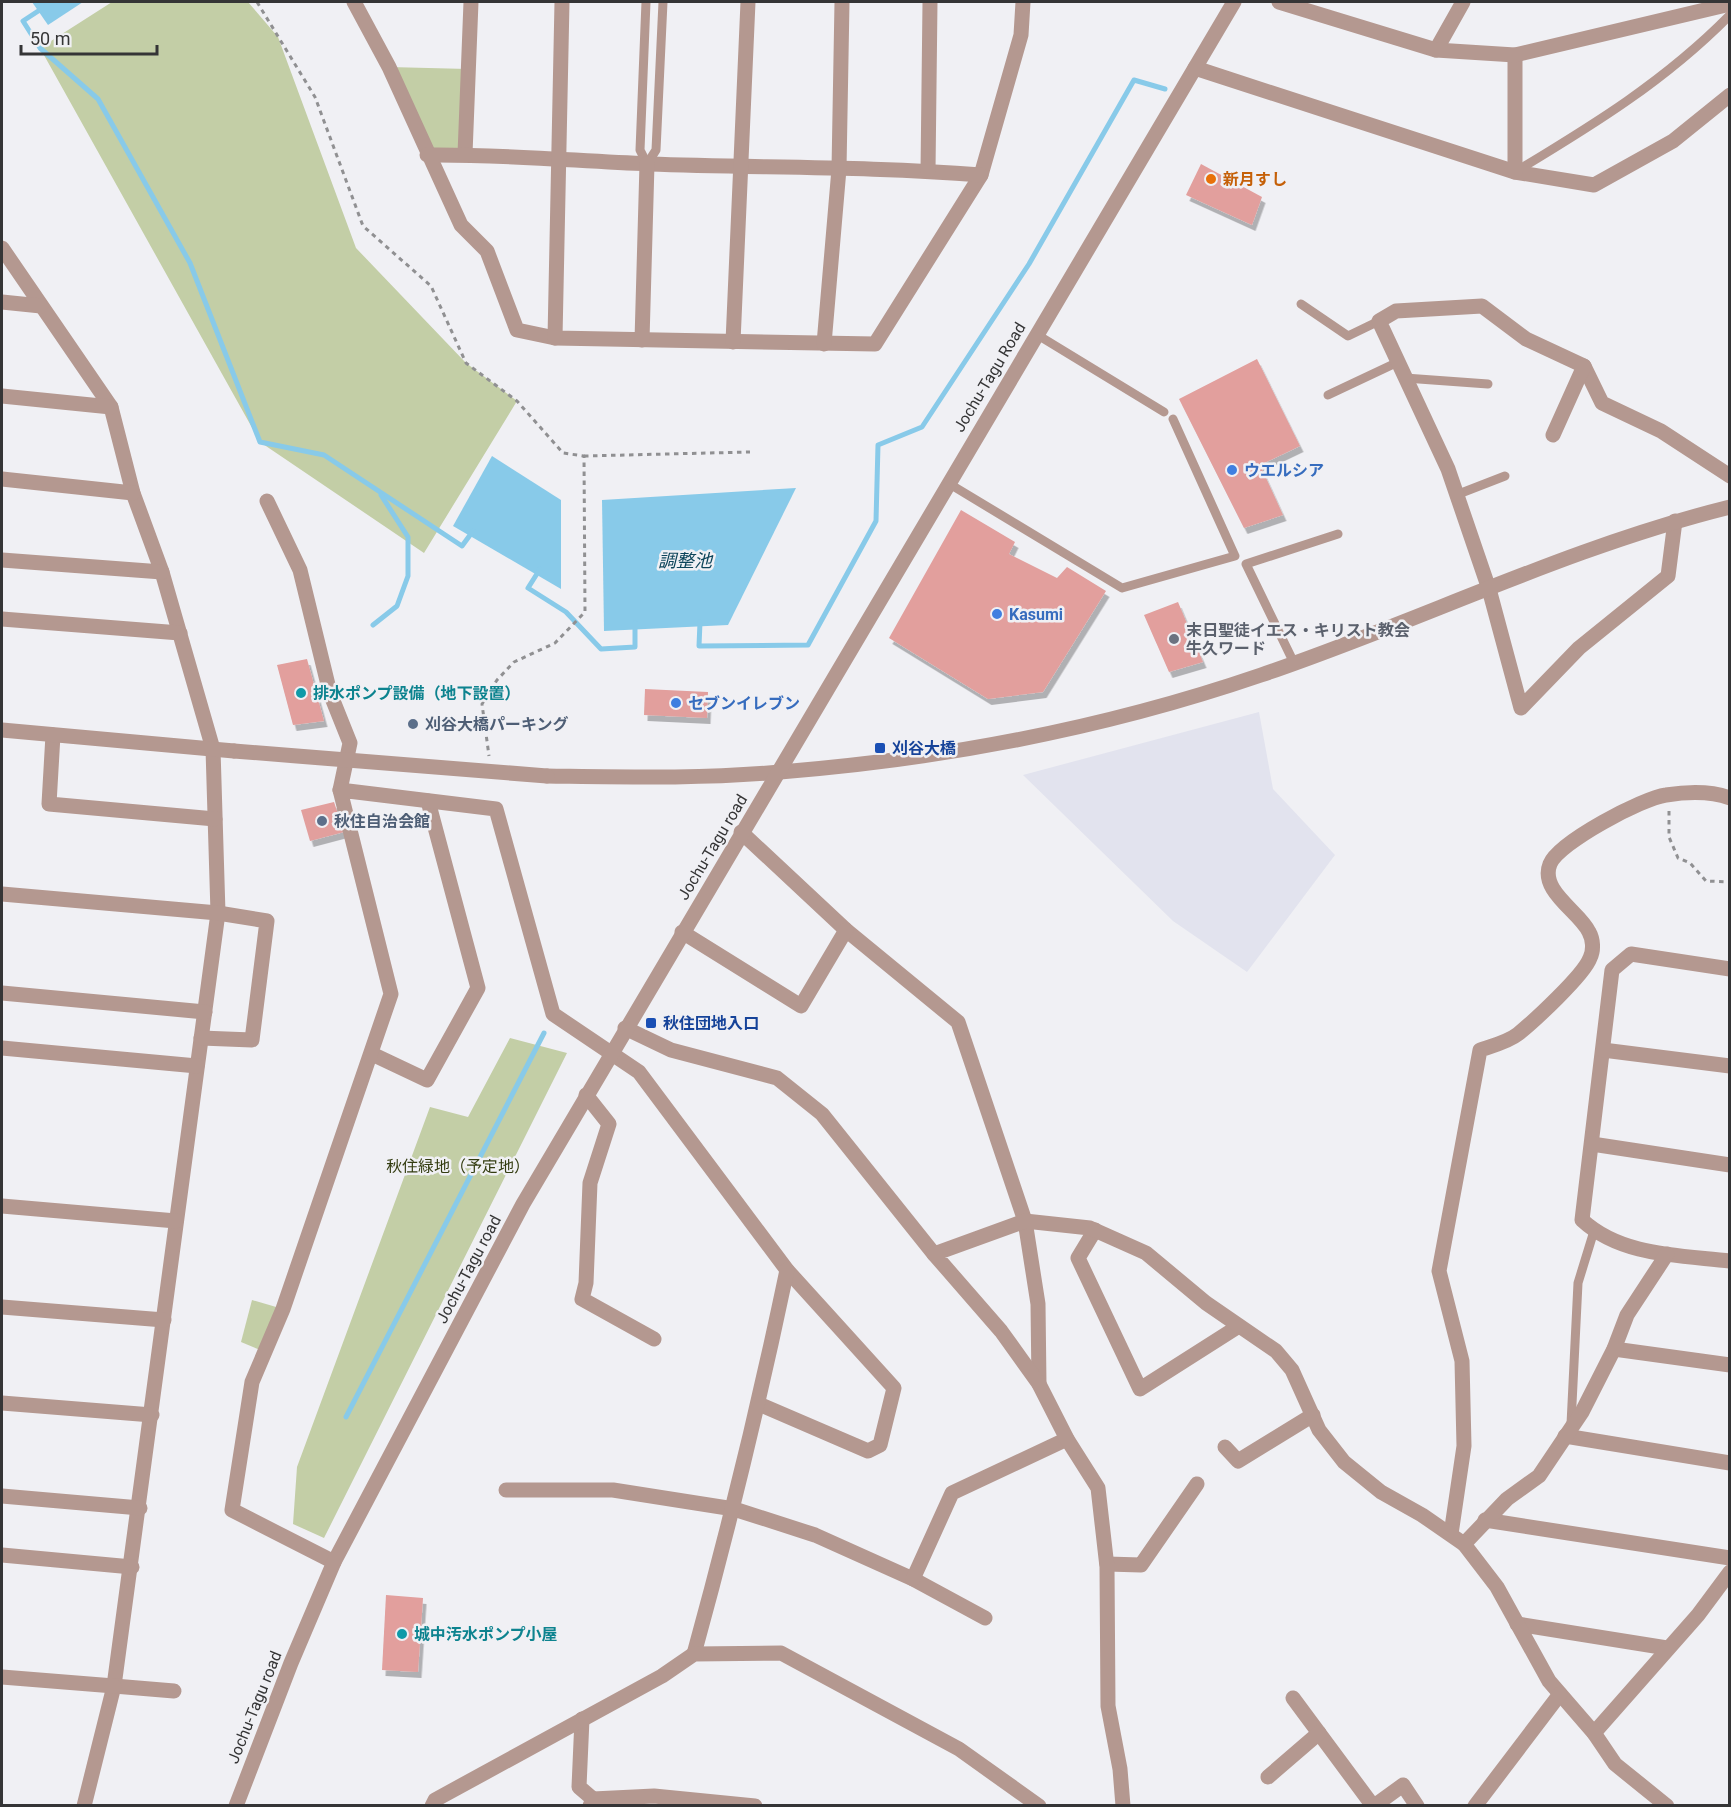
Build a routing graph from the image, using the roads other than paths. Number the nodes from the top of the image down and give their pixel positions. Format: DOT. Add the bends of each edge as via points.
graph roads {
  1 [pos="354,2"];
  2 [pos="471,2"];
  3 [pos="562,2"];
  4 [pos="646,2"];
  5 [pos="663,2"];
  6 [pos="748,2"];
  7 [pos="842,2"];
  8 [pos="930,2"];
  9 [pos="1023,2"];
  10 [pos="1234,2"];
  11 [pos="1279,2"];
  12 [pos="1463,2"];
  13 [pos="1730,4"];
  14 [pos="1730,15"];
  15 [pos="1436,50"];
  16 [pos="1515,55"];
  17 [pos="1195,68"];
  18 [pos="1730,95"];
  19 [pos="465,154"];
  20 [pos="427,155"];
  21 [pos="558,157"];
  22 [pos="647,164"];
  23 [pos="741,166"];
  24 [pos="839,169"];
  25 [pos="928,171"];
  26 [pos="1515,172"];
  27 [pos="981,175"];
  28 [pos="2,248"];
  29 [pos="2,302"];
  30 [pos="1301,304"];
  31 [pos="41,306"];
  32 [pos="1378,321"];
  33 [pos="1036,333"];
  34 [pos="555,338"];
  35 [pos="642,340"];
  36 [pos="733,342"];
  37 [pos="824,344"];
  38 [pos="1398,362"];
  39 [pos="1584,366"];
  40 [pos="1405,378"];
  41 [pos="1488,384"];
  42 [pos="1328,395"];
  43 [pos="2,396"];
  44 [pos="111,407"];
  45 [pos="1164,412"];
  46 [pos="1173,419"];
  47 [pos="1553,435"];
  48 [pos="1505,476"];
  49 [pos="1730,476"];
  50 [pos="2,479"];
  51 [pos="948,483"];
  52 [pos="133,493"];
  53 [pos="1456,495"];
  54 [pos="267,501"];
  55 [pos="1730,507"];
  56 [pos="1675,520"];
  57 [pos="1338,534"];
  58 [pos="2,560"];
  59 [pos="162,572"];
  60 [pos="1489,589"];
  61 [pos="2,619"];
  62 [pos="180,633"];
  63 [pos="1294,663"];
  64 [pos="2,730"];
  65 [pos="53,735"];
  66 [pos="213,749"];
  67 [pos="778,772"];
  68 [pos="340,790"];
  69 [pos="1728,793"];
  70 [pos="428,801"];
  71 [pos="215,819"];
  72 [pos="741,832"];
  73 [pos="2,894"];
  74 [pos="218,913"];
  75 [pos="846,930"];
  76 [pos="682,932"];
  77 [pos="1730,969"];
  78 [pos="2,993"];
  79 [pos="205,1012"];
  80 [pos="625,1028"];
  81 [pos="201,1038"];
  82 [pos="2,1048"];
  83 [pos="1603,1050"];
  84 [pos="372,1054"];
  85 [pos="610,1054"];
  86 [pos="197,1066"];
  87 [pos="1730,1066"];
  88 [pos="586,1095"];
  89 [pos="1592,1144"];
  90 [pos="1730,1165"];
  91 [pos="2,1206"];
  92 [pos="176,1221"];
  93 [pos="1025,1221"];
  94 [pos="1095,1230"];
  95 [pos="1594,1231"];
  96 [pos="934,1254"];
  97 [pos="1667,1254"];
  98 [pos="1730,1261"];
  99 [pos="788,1270"];
  100 [pos="2,1307"];
  101 [pos="164,1320"];
  102 [pos="1239,1326"];
  103 [pos="654,1339"];
  104 [pos="1614,1348"];
  105 [pos="1730,1365"];
  106 [pos="1040,1384"];
  107 [pos="2,1403"];
  108 [pos="759,1404"];
  109 [pos="152,1415"];
  110 [pos="1312,1415"];
  111 [pos="1568,1432"];
  112 [pos="1067,1438"];
  113 [pos="1226,1447"];
  114 [pos="1730,1463"];
  115 [pos="1197,1484"];
  116 [pos="506,1490"];
  117 [pos="2,1496"];
  118 [pos="140,1508"];
  119 [pos="734,1509"];
  120 [pos="1485,1520"];
  121 [pos="1450,1534"];
  122 [pos="1464,1544"];
  123 [pos="2,1554"];
  124 [pos="1730,1558"];
  125 [pos="334,1562"];
  126 [pos="1107,1564"];
  127 [pos="132,1567"];
  128 [pos="1730,1572"];
  129 [pos="913,1580"];
  130 [pos="985,1618"];
  131 [pos="1518,1623"];
  132 [pos="1667,1647"];
  133 [pos="694,1654"];
  134 [pos="2,1677"];
  135 [pos="114,1686"];
  136 [pos="174,1691"];
  137 [pos="1560,1694"];
  138 [pos="1293,1698"];
  139 [pos="582,1719"];
  140 [pos="1319,1733"];
  141 [pos="1594,1733"];
  142 [pos="1268,1778"];
  143 [pos="629,1801"];
  144 [pos="591,1803"];
  145 [pos="84,1806"];
  146 [pos="236,1806"];
  147 [pos="432,1806"];
  148 [pos="755,1806"];
  149 [pos="1039,1806"];
  150 [pos="1123,1806"];
  151 [pos="1374,1806"];
  152 [pos="1417,1806"];
  153 [pos="1475,1806"];
  154 [pos="1667,1806"];
  1 -- 20 [label="street" via="389,68"];
  2 -- 19 [label="street"];
  3 -- 21 [label="street"];
  4 -- 22 [label="lane" via="640,150"];
  5 -- 22 [label="lane" via="656,150"];
  6 -- 23 [label="street"];
  7 -- 24 [label="street"];
  8 -- 25 [label="street"];
  9 -- 27 [label="street" via="1021,35"];
  10 -- 17 [label="street, Jochu-Tagu Road"];
  11 -- 15 [label="street"];
  12 -- 15 [label="street"];
  13 -- 16 [label="street"];
  14 -- 26 [label="lane" via="1693,52 1605,117"];
  15 -- 16 [label="street"];
  16 -- 26 [label="street"];
  17 -- 26 [label="street"];
  17 -- 33 [label="street, Jochu-Tagu Road"];
  18 -- 26 [label="street" via="1673,141 1594,185"];
  19 -- 20 [label="street"];
  19 -- 21 [label="street"];
  20 -- 34 [label="street" via="461,225 487,250 517,330"];
  21 -- 22 [label="street"];
  21 -- 34 [label="street"];
  22 -- 23 [label="street"];
  22 -- 35 [label="street"];
  23 -- 24 [label="street"];
  23 -- 36 [label="street"];
  24 -- 25 [label="street"];
  24 -- 37 [label="street"];
  25 -- 27 [label="street"];
  27 -- 37 [label="street" via="875,344"];
  28 -- 31 [label="street"];
  29 -- 31 [label="street"];
  30 -- 32 [label="lane" via="1348,336"];
  31 -- 44 [label="street"];
  32 -- 38 [label="street"];
  32 -- 39 [label="street" via="1396,310 1482,306 1526,339"];
  33 -- 45 [label="lane"];
  33 -- 51 [label="street, Jochu-Tagu Road"];
  34 -- 35 [label="street"];
  35 -- 36 [label="street"];
  36 -- 37 [label="street"];
  38 -- 40 [label="street"];
  38 -- 42 [label="lane"];
  39 -- 47 [label="street"];
  39 -- 49 [label="street" via="1602,403 1661,431"];
  40 -- 41 [label="lane"];
  40 -- 53 [label="street" via="1448,469"];
  43 -- 44 [label="street"];
  44 -- 52 [label="street"];
  46 -- 51 [label="lane" via="1235,556 1122,588"];
  48 -- 53 [label="lane"];
  50 -- 52 [label="street"];
  51 -- 67 [label="street, Jochu-Tagu Road"];
  52 -- 59 [label="street"];
  53 -- 60 [label="street"];
  54 -- 68 [label="street" via="300,570 330,693 350,743"];
  55 -- 56 [label="street"];
  56 -- 60 [label="street"];
  56 -- 60 [label="street" via="1668,576 1579,648 1521,708"];
  57 -- 63 [label="lane" via="1246,564"];
  58 -- 59 [label="street"];
  59 -- 62 [label="street"];
  60 -- 63 [label="street"];
  61 -- 62 [label="street"];
  62 -- 66 [label="street"];
  63 -- 67 [label="street" via="1187,698 1046,734 898,760"];
  64 -- 65 [label="street"];
  65 -- 66 [label="street"];
  65 -- 71 [label="street" via="49,804"];
  66 -- 67 [label="street, bridge" via="547,776"];
  66 -- 71 [label="street"];
  67 -- 72 [label="street, Jochu-Tagu road"];
  68 -- 70 [label="street"];
  68 -- 84 [label="street" via="391,994"];
  69 -- 121 [label="street" via="1668,795 1586,830 1558,850 1549,865 1548,877 1565,907 1589,930 1593,947 1590,959 1576,977 1516,1036 1480,1050 1439,1271 1462,1361 1464,1446"];
  70 -- 84 [label="street" via="478,988 427,1080"];
  70 -- 85 [label="street" via="496,809 553,1014"];
  71 -- 74 [label="street"];
  72 -- 75 [label="street"];
  72 -- 76 [label="street, Jochu-Tagu road"];
  73 -- 74 [label="street"];
  74 -- 79 [label="street"];
  74 -- 81 [label="street" via="267,921 252,1040"];
  75 -- 76 [label="street" via="801,1006"];
  75 -- 93 [label="street" via="958,1022"];
  76 -- 80 [label="street, Jochu-Tagu road"];
  77 -- 83 [label="street" via="1631,954 1612,970"];
  78 -- 79 [label="street"];
  79 -- 81 [label="street"];
  80 -- 85 [label="street, Jochu-Tagu road"];
  80 -- 96 [label="street" via="671,1050 777,1078 822,1114"];
  81 -- 86 [label="street"];
  82 -- 86 [label="street"];
  83 -- 87 [label="street"];
  83 -- 89 [label="street"];
  84 -- 125 [label="street" via="283,1308 252,1382 232,1510"];
  85 -- 88 [label="street, Jochu-Tagu road"];
  85 -- 99 [label="street" via="639,1072"];
  86 -- 92 [label="street"];
  88 -- 103 [label="street" via="609,1124 590,1183 582,1299"];
  88 -- 125 [label="street, Jochu-Tagu road" via="454,1332"];
  89 -- 90 [label="street"];
  89 -- 95 [label="street" via="1582,1220"];
  91 -- 92 [label="street"];
  92 -- 101 [label="street"];
  93 -- 94 [label="street"];
  93 -- 96 [label="street"];
  93 -- 106 [label="street" via="1038,1304"];
  94 -- 102 [label="street" via="1146,1252 1206,1304"];
  94 -- 102 [label="street" via="1077,1258 1140,1389"];
  95 -- 97 [label="street" via="1624,1247"];
  95 -- 111 [label="lane" via="1578,1283"];
  96 -- 106 [label="street" via="1001,1331"];
  97 -- 98 [label="street"];
  97 -- 104 [label="street" via="1627,1315"];
  99 -- 108 [label="street"];
  99 -- 108 [label="street" via="894,1388 880,1445 868,1451"];
  100 -- 101 [label="street"];
  101 -- 109 [label="street"];
  102 -- 110 [label="street" via="1276,1351 1292,1370"];
  104 -- 105 [label="street"];
  104 -- 111 [label="street"];
  106 -- 112 [label="street"];
  107 -- 109 [label="street"];
  108 -- 119 [label="street" via="737,1479"];
  109 -- 118 [label="street"];
  110 -- 113 [label="street" via="1238,1461"];
  110 -- 121 [label="street" via="1344,1462 1382,1492"];
  111 -- 114 [label="street"];
  111 -- 120 [label="street" via="1539,1476"];
  112 -- 126 [label="street" via="1098,1488"];
  112 -- 129 [label="street" via="952,1493"];
  115 -- 126 [label="street" via="1141,1564"];
  116 -- 119 [label="street" via="613,1490"];
  117 -- 118 [label="street"];
  118 -- 127 [label="street"];
  119 -- 129 [label="street" via="815,1535"];
  119 -- 133 [label="street"];
  120 -- 122 [label="street"];
  120 -- 124 [label="street"];
  121 -- 122 [label="street"];
  122 -- 131 [label="street"];
  123 -- 127 [label="street"];
  125 -- 146 [label="street, Jochu-Tagu road"];
  126 -- 150 [label="street" via="1108,1706"];
  127 -- 135 [label="street"];
  128 -- 132 [label="street" via="1698,1615"];
  129 -- 130 [label="street"];
  131 -- 132 [label="street"];
  131 -- 137 [label="street"];
  132 -- 141 [label="street"];
  133 -- 139 [label="street"];
  133 -- 149 [label="street" via="781,1653 959,1749"];
  134 -- 135 [label="street"];
  135 -- 136 [label="street"];
  135 -- 145 [label="street"];
  137 -- 141 [label="street"];
  137 -- 153 [label="street"];
  138 -- 140 [label="street"];
  139 -- 144 [label="street" via="579,1787"];
  139 -- 147 [label="street" via="435,1800"];
  140 -- 142 [label="street"];
  140 -- 151 [label="street"];
  141 -- 154 [label="street" via="1615,1764"];
  143 -- 144 [label="street"];
  143 -- 148 [label="street" via="654,1796"];
  151 -- 152 [label="street" via="1403,1785"];
}
